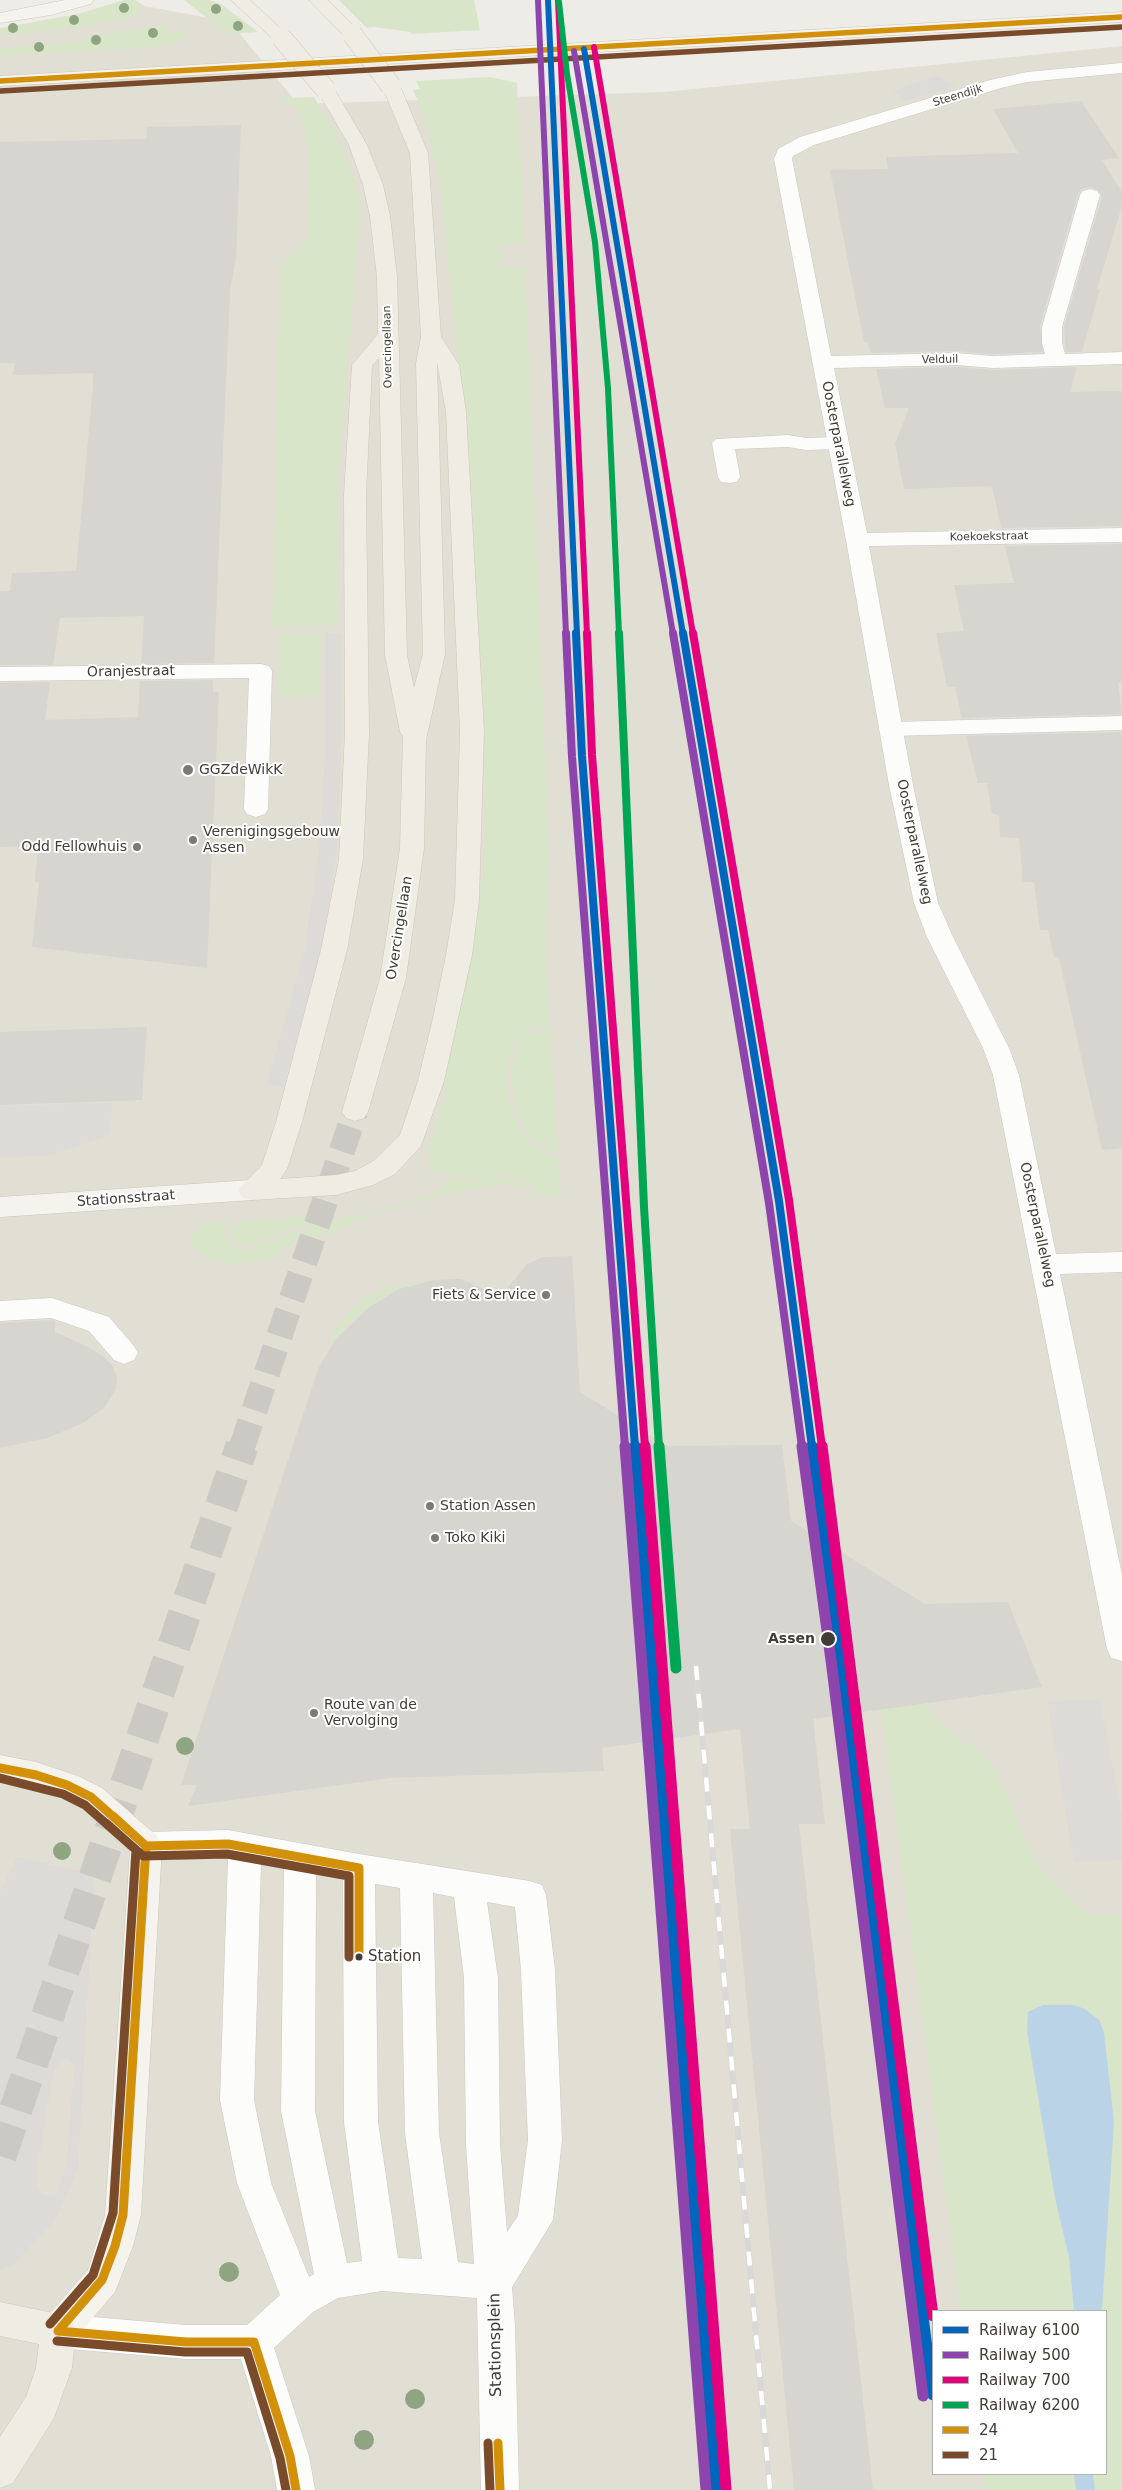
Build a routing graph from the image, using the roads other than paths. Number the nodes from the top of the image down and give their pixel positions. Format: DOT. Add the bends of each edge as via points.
graph roads {
  1 [pos="85,0"];
  2 [pos="240,0"];
  3 [pos="318,0"];
  4 [pos="1122,17"];
  5 [pos="0,18"];
  6 [pos="1122,68"];
  7 [pos="0,81"];
  8 [pos="798,145"];
  9 [pos="1090,195"];
  10 [pos="388,335"];
  11 [pos="431,337"];
  12 [pos="1122,358"];
  13 [pos="1057,360"];
  14 [pos="822,362"];
  15 [pos="838,443"];
  16 [pos="729,477"];
  17 [pos="1122,535"];
  18 [pos="857,540"];
  19 [pos="0,674"];
  20 [pos="1122,723"];
  21 [pos="891,729"];
  22 [pos="414,740"];
  23 [pos="256,809"];
  24 [pos="355,1112"];
  25 [pos="252,1190"];
  26 [pos="0,1207"];
  27 [pos="1122,1262"];
  28 [pos="1046,1264"];
  29 [pos="0,1311"];
  30 [pos="124,1353"];
  31 [pos="1122,1649"];
  32 [pos="0,1768"];
  33 [pos="146,1846"];
  34 [pos="245,1848"];
  35 [pos="300,1858"];
  36 [pos="359,1868"];
  37 [pos="416,1877"];
  38 [pos="469,1886"];
  39 [pos="382,2274"];
  40 [pos="442,2277"];
  41 [pos="333,2282"];
  42 [pos="494,2283"];
  43 [pos="300,2300"];
  44 [pos="0,2319"];
  45 [pos="58,2331"];
  46 [pos="254,2342"];
  47 [pos="0,2470"];
  48 [pos="296,2490"];
  49 [pos="500,2490"];
  1 -- 5 [label="main road"];
  2 -- 10 [label="main road, Overcingellaan, bridge" via="281,37 326,90 358,145 380,216 387,276"];
  3 -- 11 [label="main road, Overcingellaan, bridge" via="352,34 391,86 419,153"];
  4 -- 7 [label="main road"];
  6 -- 8 [label="street, Steendijk" via="1011,80"];
  8 -- 14 [label="street, Oosterparallelweg" via="785,154 783,165"];
  9 -- 13 [label="street" via="1052,328"];
  10 -- 22 [label="main road, Overcingellaan" via="396,655"];
  10 -- 25 [label="main road" via="362,365 355,495 357,733 351,859 334,950 289,1122 274,1169"];
  11 -- 22 [label="main road, Overcingellaan" via="426,363 434,654"];
  11 -- 25 [label="main road" via="449,365 456,412 472,732 467,900 446,1018 412,1140 385,1167 363,1178 336,1185"];
  12 -- 13 [label="street, Velduil"];
  13 -- 14 [label="street, Velduil"];
  14 -- 15 [label="street, Oosterparallelweg"];
  15 -- 16 [label="street" via="723,444"];
  15 -- 18 [label="street, Oosterparallelweg"];
  17 -- 18 [label="street, Koekoekstraat"];
  18 -- 21 [label="street, Oosterparallelweg"];
  19 -- 23 [label="street, Oranjestraat" via="261,672"];
  20 -- 21 [label="street"];
  21 -- 28 [label="street, Oosterparallelweg" via="926,903 1006,1075"];
  22 -- 24 [label="main road, Overcingellaan" via="412,848 404,914 393,978"];
  25 -- 26 [label="main road, Stationsstraat"];
  27 -- 28 [label="street"];
  28 -- 31 [label="street, Oosterparallelweg"];
  29 -- 30 [label="street" via="52,1308 68,1313 99,1324"];
  32 -- 33 [label="main road" via="67,1785 91,1798"];
  33 -- 34 [label="street" via="212,1843"];
  33 -- 45 [label="main road" via="123,2214 102,2280"];
  34 -- 35 [label="street"];
  34 -- 43 [label="street" via="237,2100 254,2183"];
  35 -- 36 [label="street"];
  35 -- 41 [label="street" via="298,2111"];
  36 -- 37 [label="street"];
  36 -- 39 [label="street" via="361,2122"];
  37 -- 38 [label="street"];
  37 -- 40 [label="street" via="422,2133"];
  38 -- 42 [label="street" via="481,1978 483,2145"];
  38 -- 42 [label="street" via="530,1895 538,1970 545,2140 535,2220"];
  39 -- 40 [label="street, Stationsplein"];
  39 -- 41 [label="street, Stationsplein"];
  40 -- 42 [label="street, Stationsplein"];
  41 -- 43 [label="street, Stationsplein"];
  42 -- 49 [label="street, Stationsplein"];
  43 -- 46 [label="street, Stationsplein"];
  44 -- 45 [label="main road"];
  45 -- 46 [label="street" via="186,2342"];
  45 -- 47 [label="main road" via="54,2368 41,2406"];
  46 -- 48 [label="street" via="290,2456"];
}
